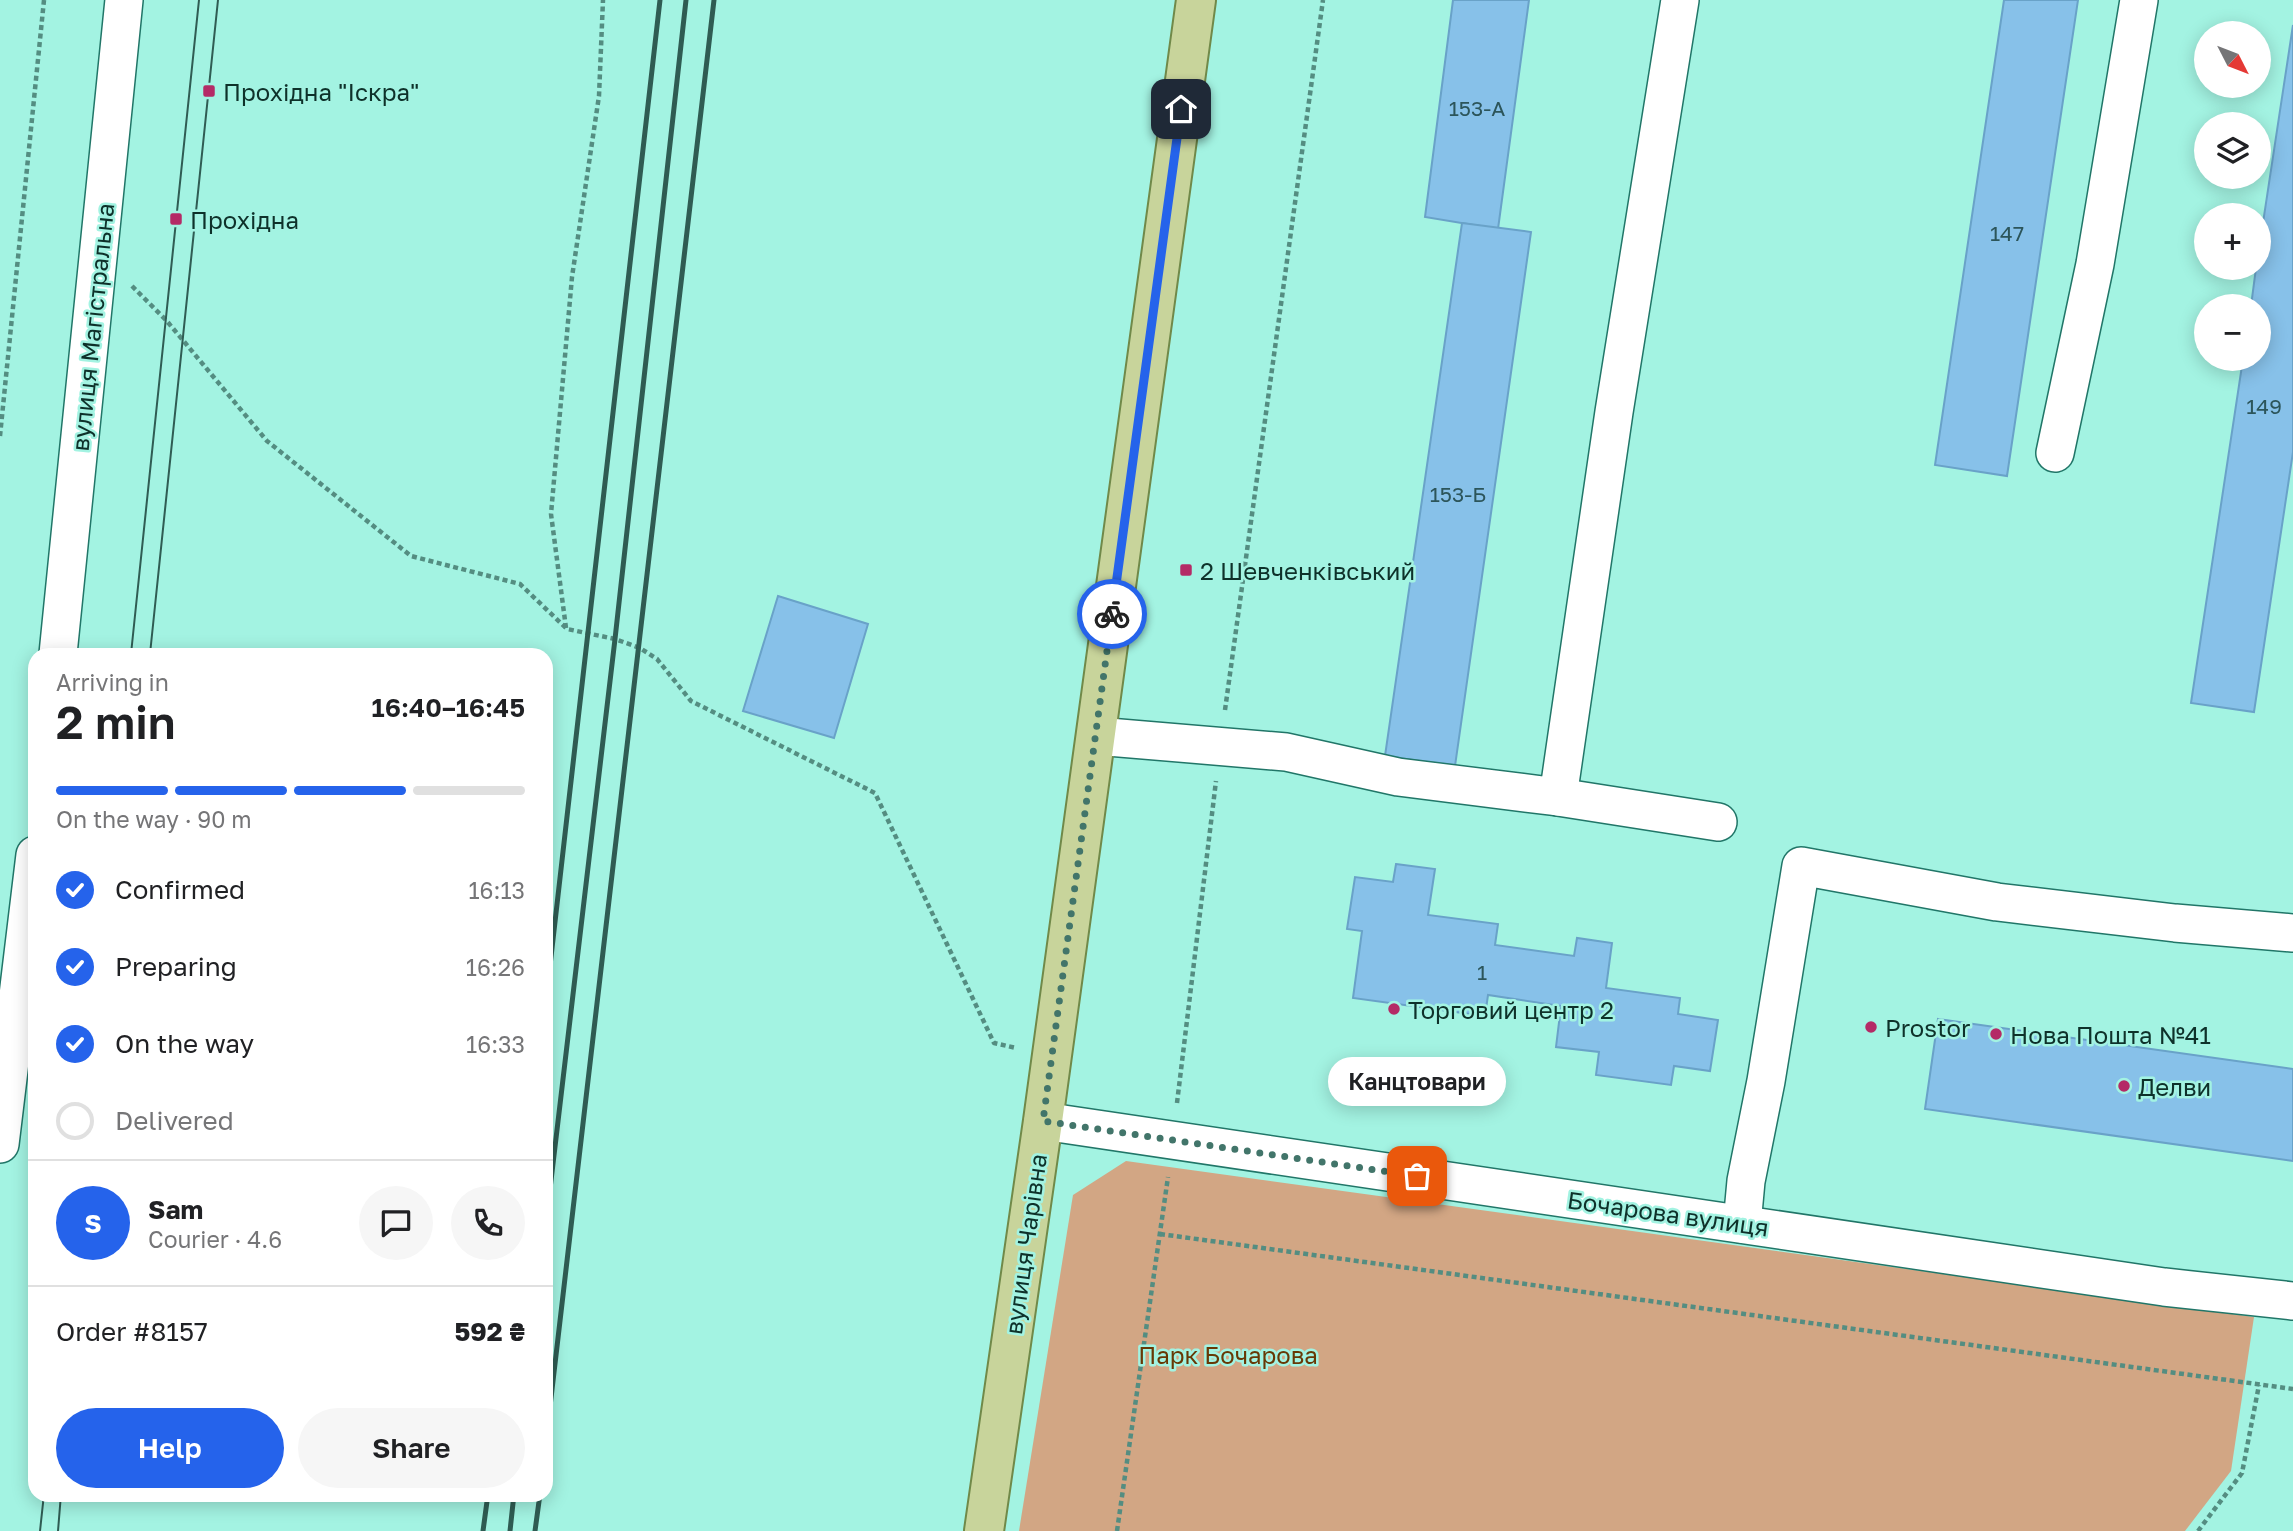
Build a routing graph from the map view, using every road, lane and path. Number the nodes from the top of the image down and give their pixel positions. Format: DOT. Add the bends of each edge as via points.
graph roads {
  1 [pos="44,0"];
  2 [pos="124,0"];
  3 [pos="603,0"];
  4 [pos="1196,0"];
  5 [pos="1680,0"];
  6 [pos="2139,0"];
  7 [pos="100,253"];
  8 [pos="0,436"];
  9 [pos="2055,453"];
  10 [pos="566,629"];
  11 [pos="59,648"];
  12 [pos="1096,736"];
  13 [pos="1558,797"];
  14 [pos="1718,822"];
  15 [pos="28,913"];
  16 [pos="2293,933"];
  17 [pos="1051,1057"];
  18 [pos="1043,1121"];
  19 [pos="0,1144"];
  20 [pos="1742,1224"];
  21 [pos="1160,1234"];
  22 [pos="2293,1301"];
  23 [pos="2259,1385"];
  24 [pos="2293,1389"];
  25 [pos="980,1526"];
  26 [pos="2198,1531"];
  1 -- 8 [label="path"];
  2 -- 7 [label="street, вулиця Магістральна"];
  3 -- 10 [label="path" via="599,96 572,277 551,514"];
  4 -- 12 [label="main road, вулиця Чарівна"];
  5 -- 13 [label="street"];
  6 -- 9 [label="street" via="2095,264"];
  7 -- 10 [label="path" via="166,320 267,442 411,556 520,584"];
  7 -- 11 [label="street, вулиця Магістральна"];
  10 -- 17 [label="path" via="640,648 657,659 691,701 875,793 994,1043"];
  12 -- 13 [label="street" via="1286,752 1398,777"];
  12 -- 17 [label="main road, вулиця Чарівна"];
  13 -- 14 [label="street"];
  15 -- 19 [label="street"];
  16 -- 20 [label="street" via="1997,902 1801,866"];
  17 -- 18 [label="main road, вулиця Чарівна"];
  18 -- 20 [label="street, Бочарова вулиця"];
  18 -- 25 [label="main road, вулиця Чарівна"];
  20 -- 22 [label="street, Бочарова вулиця" via="2164,1287"];
  21 -- 23 [label="path"];
  23 -- 24 [label="path"];
  23 -- 26 [label="path" via="2242,1473"];
}
